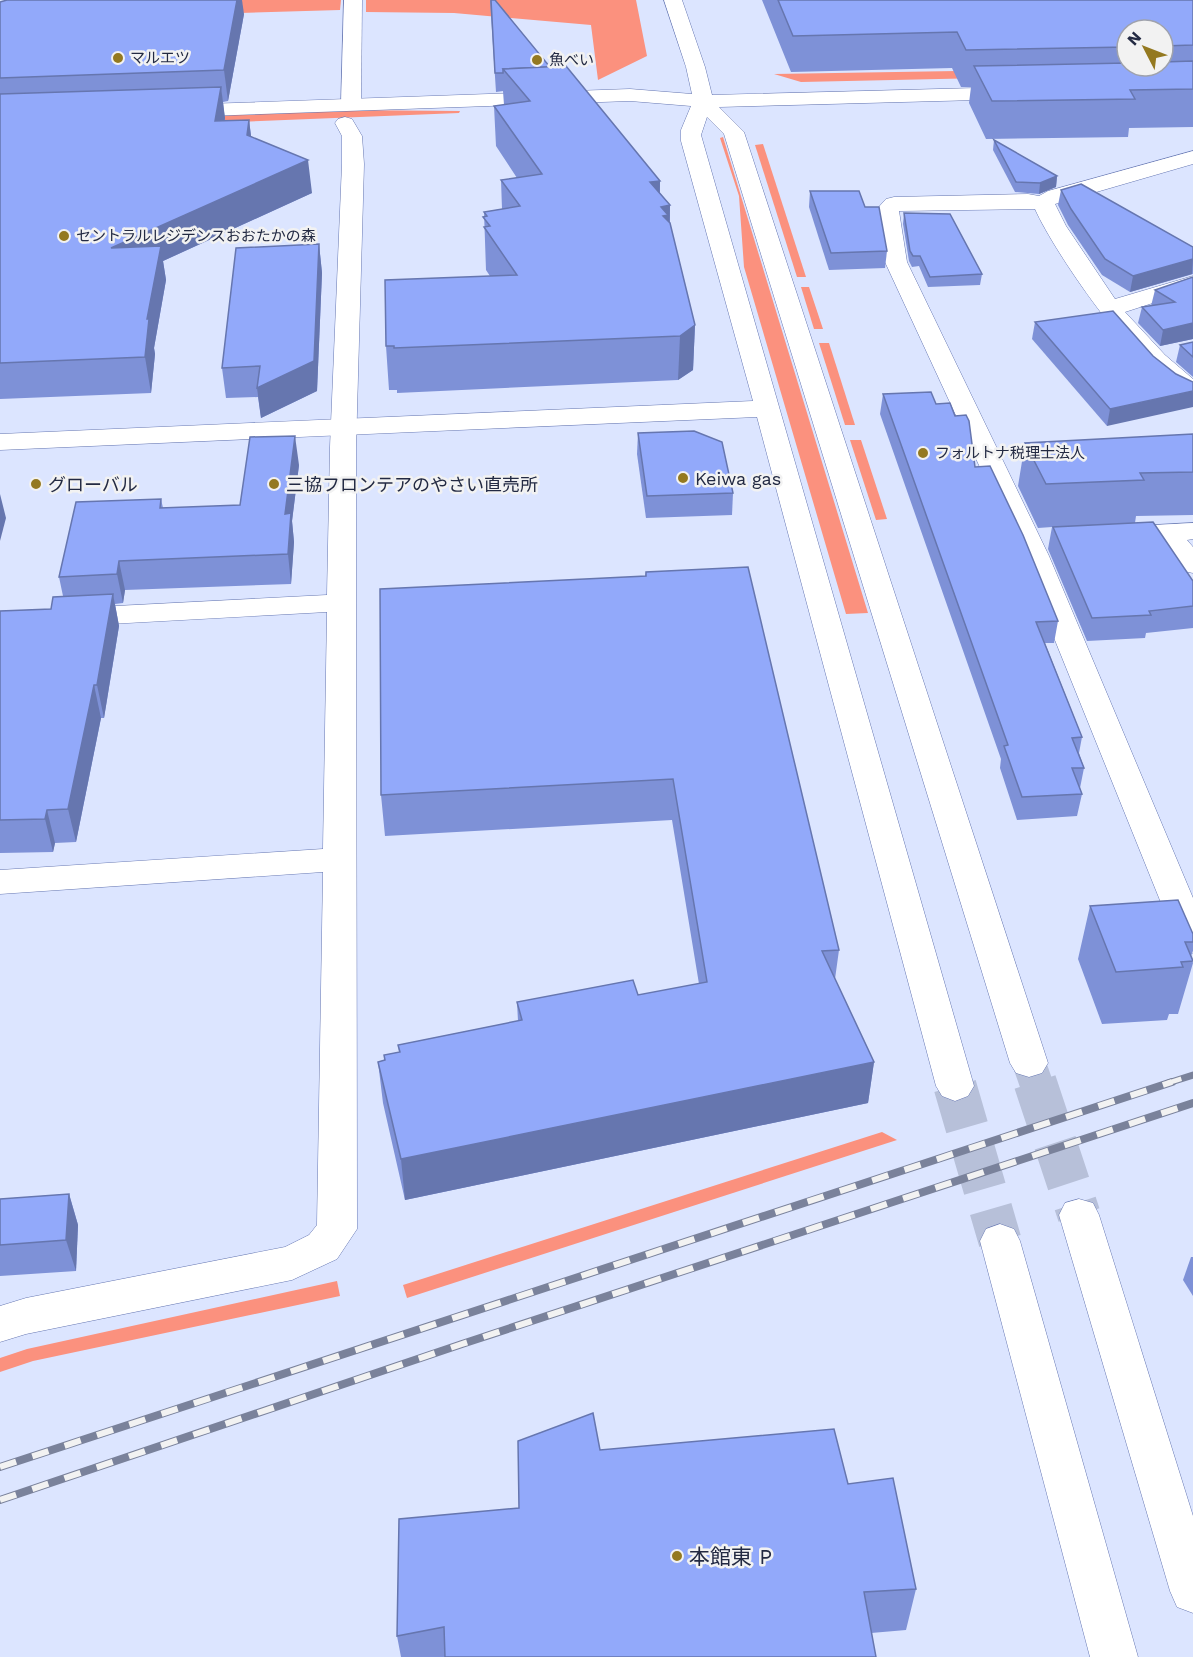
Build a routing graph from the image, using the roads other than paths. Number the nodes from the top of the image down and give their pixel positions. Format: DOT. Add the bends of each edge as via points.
graph roads {
  1 [pos="353,0"];
  2 [pos="673,0"];
  3 [pos="1030,93"];
  4 [pos="702,101"];
  5 [pos="158,112"];
  6 [pos="348,114"];
  7 [pos="174,129"];
  8 [pos="1193,157"];
  9 [pos="1044,204"];
  10 [pos="1193,283"];
  11 [pos="1108,309"];
  12 [pos="1183,349"];
  13 [pos="1153,358"];
  14 [pos="1193,391"];
  15 [pos="768,409"];
  16 [pos="345,427"];
  17 [pos="0,442"];
  18 [pos="1180,532"];
  19 [pos="1085,536"];
  20 [pos="1193,565"];
  21 [pos="342,603"];
  22 [pos="0,621"];
  23 [pos="341,859"];
  24 [pos="0,882"];
  25 [pos="1193,940"];
  26 [pos="1029,1063"];
  27 [pos="955,1086"];
  28 [pos="1079,1215"];
  29 [pos="1000,1241"];
  30 [pos="0,1324"];
  31 [pos="1193,1591"];
  32 [pos="1113,1657"];
  1 -- 6 [label="street"];
  2 -- 4 [label="street"];
  3 -- 4 [label="street"];
  4 -- 6 [label="street" via="636,112"];
  4 -- 15 [label="street" via="689,133"];
  4 -- 26 [label="street" via="734,132"];
  5 -- 6 [label="street"];
  6 -- 7 [label="street"];
  6 -- 16 [label="street" via="353,164"];
  8 -- 9 [label="street" via="1056,196"];
  9 -- 11 [label="street"];
  9 -- 25 [label="street" via="894,204 888,209 896,262 1039,538"];
  10 -- 11 [label="street"];
  11 -- 13 [label="street"];
  12 -- 13 [label="street"];
  13 -- 14 [label="street"];
  15 -- 16 [label="street"];
  15 -- 27 [label="street"];
  16 -- 17 [label="street"];
  16 -- 21 [label="street"];
  18 -- 19 [label="street"];
  18 -- 20 [label="street"];
  21 -- 22 [label="street"];
  21 -- 23 [label="street"];
  23 -- 24 [label="street"];
  23 -- 30 [label="street" via="337,1229 323,1247 292,1263"];
  28 -- 31 [label="street"];
  29 -- 32 [label="street"];
}
